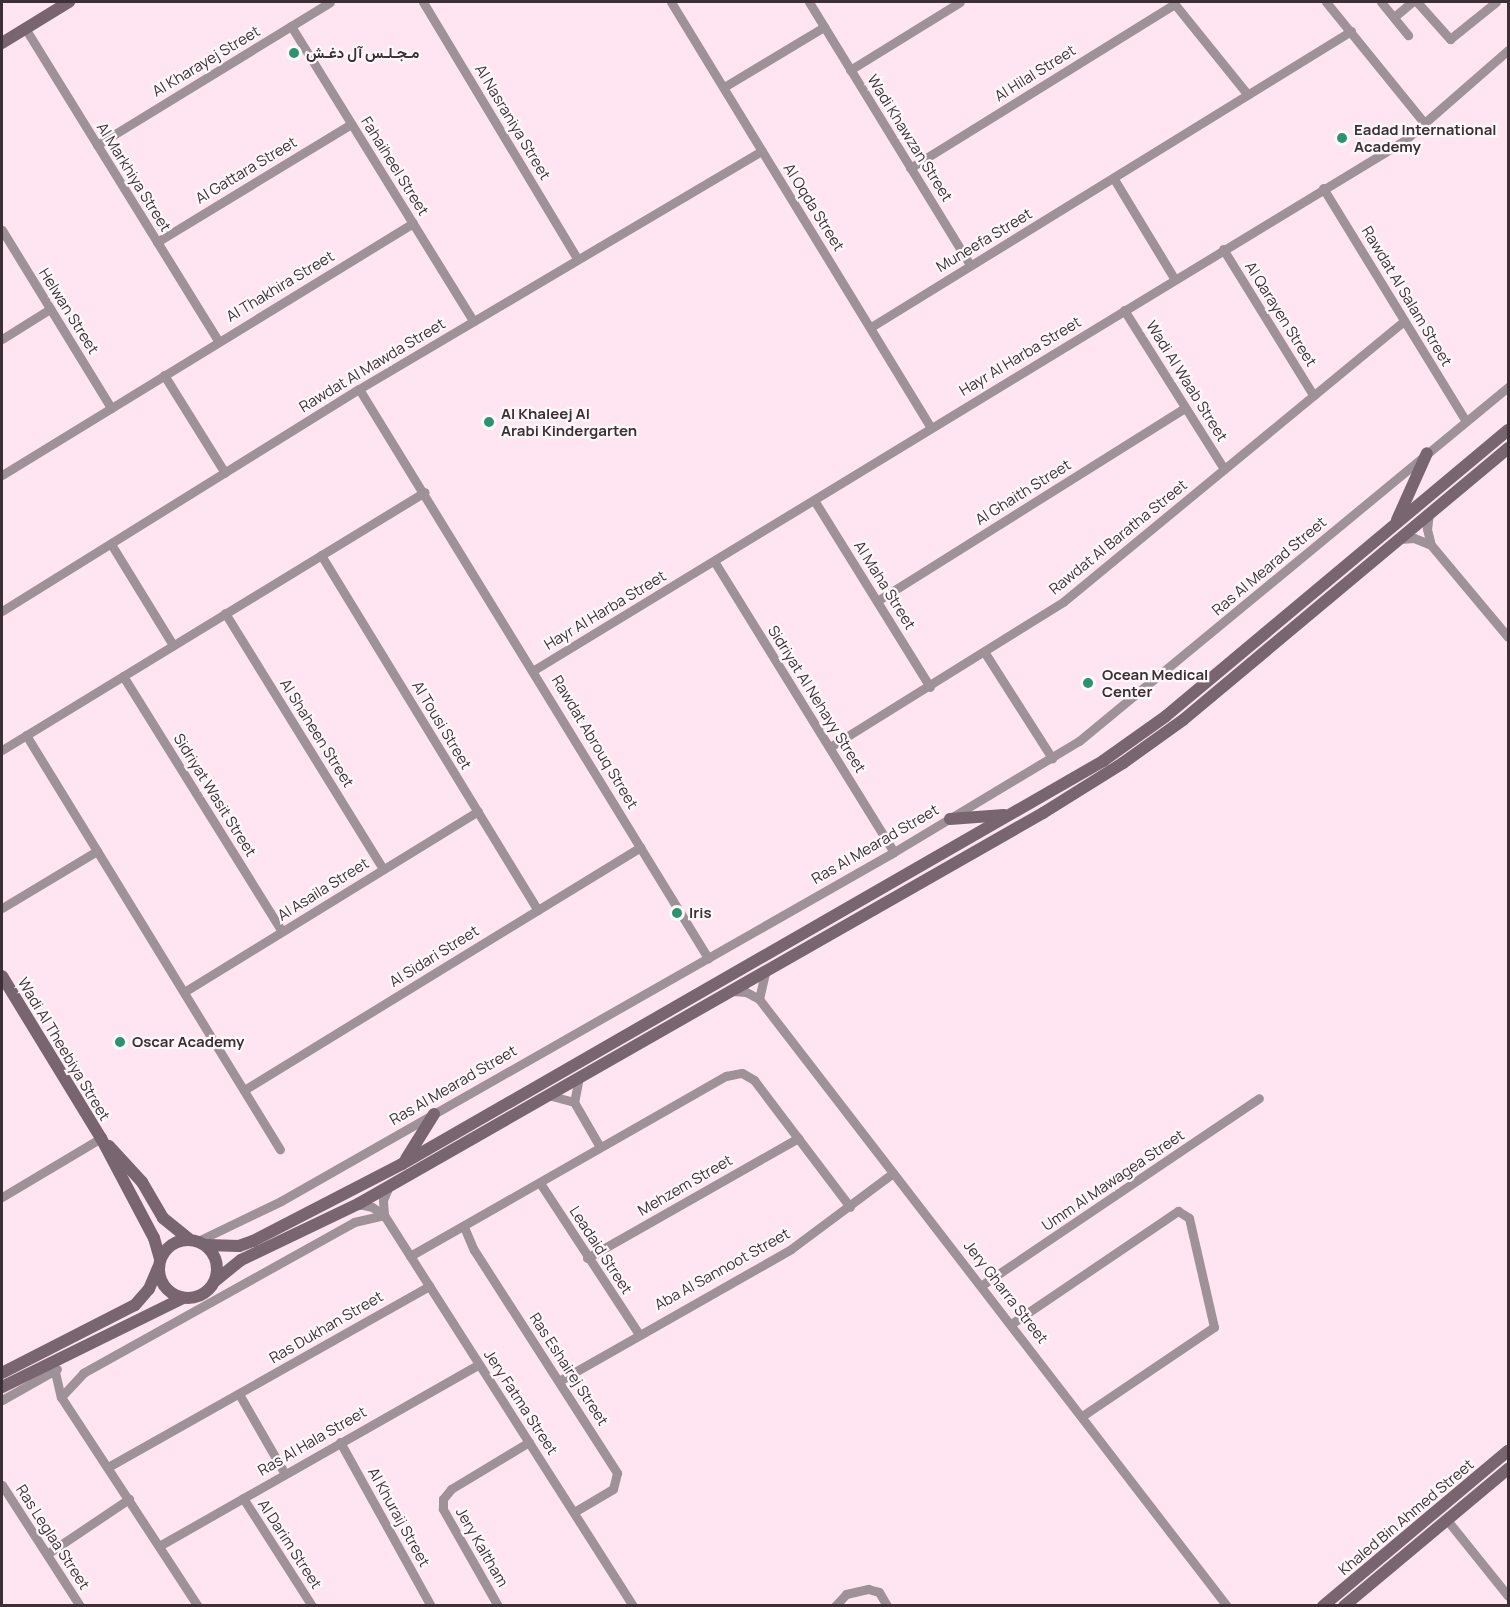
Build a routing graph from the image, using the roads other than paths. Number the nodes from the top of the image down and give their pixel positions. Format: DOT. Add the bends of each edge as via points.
graph roads {
  1 [pos="69,2"];
  2 [pos="330,2"];
  3 [pos="423,2"];
  4 [pos="671,2"];
  5 [pos="808,2"];
  6 [pos="960,2"];
  7 [pos="1326,2"];
  8 [pos="1381,2"];
  9 [pos="1412,2"];
  10 [pos="1417,2"];
  11 [pos="1496,2"];
  12 [pos="1174,3"];
  13 [pos="1394,17"];
  14 [pos="291,26"];
  15 [pos="824,27"];
  16 [pos="25,28"];
  17 [pos="1351,31"];
  18 [pos="1408,34"];
  19 [pos="2,43"];
  20 [pos="1509,50"];
  21 [pos="850,70"];
  22 [pos="724,87"];
  23 [pos="1248,95"];
  24 [pos="351,124"];
  25 [pos="1425,124"];
  26 [pos="97,145"];
  27 [pos="762,151"];
  28 [pos="910,168"];
  29 [pos="1114,179"];
  30 [pos="1323,188"];
  31 [pos="413,223"];
  32 [pos="2,230"];
  33 [pos="157,242"];
  34 [pos="1223,249"];
  35 [pos="577,258"];
  36 [pos="970,265"];
  37 [pos="1174,278"];
  38 [pos="50,309"];
  39 [pos="1124,310"];
  40 [pos="473,321"];
  41 [pos="1404,321"];
  42 [pos="871,327"];
  43 [pos="2,339"];
  44 [pos="218,341"];
  45 [pos="164,375"];
  46 [pos="1509,387"];
  47 [pos="360,389"];
  48 [pos="1313,395"];
  49 [pos="111,408"];
  50 [pos="1185,408"];
  51 [pos="1466,421"];
  52 [pos="931,428"];
  53 [pos="1509,430"];
  54 [pos="1509,448"];
  55 [pos="1427,453"];
  56 [pos="1224,469"];
  57 [pos="225,473"];
  58 [pos="2,476"];
  59 [pos="424,492"];
  60 [pos="814,500"];
  61 [pos="1429,513"];
  62 [pos="1395,534"];
  63 [pos="111,544"];
  64 [pos="1431,545"];
  65 [pos="321,555"];
  66 [pos="714,561"];
  67 [pos="877,601"];
  68 [pos="2,611"];
  69 [pos="225,613"];
  70 [pos="1509,637"];
  71 [pos="173,645"];
  72 [pos="985,653"];
  73 [pos="534,670"];
  74 [pos="123,676"];
  75 [pos="930,687"];
  76 [pos="26,735"];
  77 [pos="830,747"];
  78 [pos="2,750"];
  79 [pos="1052,758"];
  80 [pos="478,811"];
  81 [pos="1014,813"];
  82 [pos="950,819"];
  83 [pos="640,847"];
  84 [pos="97,851"];
  85 [pos="894,852"];
  86 [pos="383,869"];
  87 [pos="2,908"];
  88 [pos="538,910"];
  89 [pos="282,931"];
  90 [pos="708,957"];
  91 [pos="765,972"];
  92 [pos="2,976"];
  93 [pos="732,991"];
  94 [pos="184,992"];
  95 [pos="759,999"];
  96 [pos="579,1077"];
  97 [pos="244,1090"];
  98 [pos="547,1095"];
  99 [pos="1260,1098"];
  100 [pos="574,1102"];
  101 [pos="434,1114"];
  102 [pos="101,1138"];
  103 [pos="798,1138"];
  104 [pos="600,1147"];
  105 [pos="280,1149"];
  106 [pos="402,1164"];
  107 [pos="893,1173"];
  108 [pos="540,1183"];
  109 [pos="389,1186"];
  110 [pos="2,1197"];
  111 [pos="358,1204"];
  112 [pos="850,1207"];
  113 [pos="384,1215"];
  114 [pos="464,1227"];
  115 [pos="198,1242"];
  116 [pos="410,1256"];
  117 [pos="587,1258"];
  118 [pos="159,1263"];
  119 [pos="215,1281"];
  120 [pos="982,1285"];
  121 [pos="429,1286"];
  122 [pos="183,1298"];
  123 [pos="1011,1324"];
  124 [pos="638,1333"];
  125 [pos="67,1355"];
  126 [pos="479,1364"];
  127 [pos="55,1372"];
  128 [pos="2,1373"];
  129 [pos="559,1381"];
  130 [pos="34,1384"];
  131 [pos="2,1387"];
  132 [pos="59,1394"];
  133 [pos="239,1394"];
  134 [pos="2,1400"];
  135 [pos="1082,1416"];
  136 [pos="340,1442"];
  137 [pos="529,1442"];
  138 [pos="1509,1451"];
  139 [pos="108,1467"];
  140 [pos="1509,1469"];
  141 [pos="285,1474"];
  142 [pos="2,1485"];
  143 [pos="243,1498"];
  144 [pos="129,1499"];
  145 [pos="574,1512"];
  146 [pos="1447,1520"];
  147 [pos="159,1546"];
  148 [pos="47,1554"];
  149 [pos="1509,1596"];
  150 [pos="80,1605"];
  151 [pos="198,1605"];
  152 [pos="312,1605"];
  153 [pos="431,1605"];
  154 [pos="498,1605"];
  155 [pos="633,1605"];
  156 [pos="835,1605"];
  157 [pos="887,1605"];
  158 [pos="1227,1605"];
  159 [pos="1323,1605"];
  160 [pos="1344,1605"];
  1 -- 16 [label="street"];
  2 -- 14 [label="street, Al Kharayej Street"];
  3 -- 35 [label="street, Al Nasraniya Street"];
  4 -- 22 [label="street, Al Oqda Street"];
  5 -- 15 [label="street, Wadi Khawzan Street"];
  6 -- 21 [label="street"];
  7 -- 17 [label="street"];
  8 -- 13 [label="street"];
  9 -- 13 [label="street"];
  10 -- 11 [label="street" via="1450,39"];
  12 -- 23 [label="street"];
  12 -- 28 [label="street, Al Hilal Street"];
  13 -- 18 [label="street"];
  14 -- 24 [label="street, Fahaiheel Street"];
  14 -- 26 [label="street, Al Kharayej Street"];
  15 -- 21 [label="street, Wadi Khawzan Street"];
  15 -- 22 [label="street"];
  16 -- 19 [label="street"];
  16 -- 26 [label="street, Al Markhiya Street"];
  17 -- 23 [label="street, Muneefa Street"];
  17 -- 25 [label="street"];
  20 -- 25 [label="street, Hayr Al Harba Street"];
  21 -- 28 [label="street, Wadi Khawzan Street"];
  22 -- 27 [label="street, Al Oqda Street"];
  23 -- 29 [label="street, Muneefa Street"];
  24 -- 31 [label="street, Fahaiheel Street"];
  24 -- 33 [label="street, Al Gattara Street"];
  25 -- 30 [label="street, Hayr Al Harba Street"];
  26 -- 33 [label="street, Al Markhiya Street"];
  27 -- 35 [label="street, Rawdat Al Mawda Street"];
  27 -- 42 [label="street, Al Oqda Street"];
  28 -- 36 [label="street, Wadi Khawzan Street"];
  29 -- 36 [label="street, Muneefa Street"];
  29 -- 37 [label="street"];
  30 -- 34 [label="street, Hayr Al Harba Street"];
  30 -- 41 [label="street, Rawdat Al Salam Street"];
  31 -- 40 [label="street, Fahaiheel Street"];
  31 -- 44 [label="street, Al Thakhira Street"];
  32 -- 38 [label="street, Helwan Street"];
  33 -- 44 [label="street, Al Markhiya Street"];
  34 -- 37 [label="street, Hayr Al Harba Street"];
  34 -- 48 [label="street, Al Qarayen Street"];
  35 -- 40 [label="street, Rawdat Al Mawda Street"];
  36 -- 42 [label="street, Muneefa Street"];
  37 -- 39 [label="street, Hayr Al Harba Street"];
  38 -- 43 [label="street"];
  38 -- 49 [label="street, Helwan Street"];
  39 -- 50 [label="street, Wadi Al Waab Street"];
  39 -- 52 [label="street, Hayr Al Harba Street"];
  40 -- 47 [label="street, Rawdat Al Mawda Street"];
  41 -- 48 [label="street, Rawdat Al Baratha Street"];
  41 -- 51 [label="street, Rawdat Al Salam Street"];
  42 -- 52 [label="street, Al Oqda Street"];
  44 -- 45 [label="street, Al Thakhira Street"];
  45 -- 49 [label="street, Al Thakhira Street"];
  45 -- 57 [label="street"];
  46 -- 51 [label="street, Ras Al Mearad Street"];
  47 -- 57 [label="street, Rawdat Al Mawda Street"];
  47 -- 59 [label="street, Rawdat Abrouq Street"];
  48 -- 56 [label="street, Rawdat Al Baratha Street"];
  49 -- 58 [label="street, Al Thakhira Street"];
  50 -- 56 [label="street, Wadi Al Waab Street"];
  50 -- 67 [label="street, Al Ghaith Street"];
  51 -- 55 [label="street, Ras Al Mearad Street"];
  52 -- 60 [label="street, Hayr Al Harba Street"];
  53 -- 62 [label="street"];
  54 -- 61 [label="street"];
  55 -- 62 [label="street"];
  55 -- 79 [label="street, Ras Al Mearad Street" via="1134,698"];
  56 -- 72 [label="street, Rawdat Al Baratha Street" via="1063,602"];
  57 -- 63 [label="street, Rawdat Al Mawda Street"];
  59 -- 65 [label="street"];
  59 -- 73 [label="street, Rawdat Abrouq Street"];
  60 -- 66 [label="street, Hayr Al Harba Street"];
  60 -- 67 [label="street, Al Maha Street"];
  61 -- 62 [label="street"];
  61 -- 64 [label="street"];
  62 -- 64 [label="street"];
  62 -- 81 [label="street" via="1166,716 1102,761"];
  62 -- 91 [label="street" via="1183,720 1123,763"];
  63 -- 68 [label="street, Rawdat Al Mawda Street"];
  63 -- 71 [label="street"];
  64 -- 70 [label="street"];
  65 -- 69 [label="street"];
  65 -- 80 [label="street, Al Tousi Street"];
  66 -- 73 [label="street, Hayr Al Harba Street"];
  66 -- 77 [label="street, Sidriyat Al Nehayy Street"];
  67 -- 75 [label="street, Al Maha Street"];
  69 -- 71 [label="street"];
  69 -- 86 [label="street, Al Shaheen Street"];
  71 -- 74 [label="street"];
  72 -- 75 [label="street, Rawdat Al Baratha Street"];
  72 -- 79 [label="street"];
  73 -- 83 [label="street, Rawdat Abrouq Street"];
  74 -- 76 [label="street"];
  74 -- 89 [label="street, Sidriyat Wasit Street"];
  75 -- 77 [label="street, Rawdat Al Baratha Street"];
  76 -- 78 [label="street"];
  76 -- 84 [label="street"];
  77 -- 85 [label="street, Sidriyat Al Nehayy Street"];
  79 -- 82 [label="street, Ras Al Mearad Street"];
  80 -- 86 [label="street, Al Asaila Street"];
  80 -- 88 [label="street, Al Tousi Street"];
  81 -- 82 [label="street"];
  81 -- 106 [label="street"];
  82 -- 85 [label="street, Ras Al Mearad Street"];
  83 -- 88 [label="street, Al Sidari Street"];
  83 -- 90 [label="street, Rawdat Abrouq Street"];
  84 -- 87 [label="street"];
  84 -- 94 [label="street"];
  85 -- 90 [label="street, Ras Al Mearad Street"];
  86 -- 89 [label="street, Al Asaila Street"];
  88 -- 97 [label="street, Al Sidari Street"];
  89 -- 94 [label="street, Al Asaila Street"];
  90 -- 101 [label="street, Ras Al Mearad Street"];
  91 -- 93 [label="street"];
  91 -- 95 [label="street"];
  92 -- 102 [label="street, Wadi Al Theebiya Street"];
  93 -- 95 [label="street" via="747,992"];
  93 -- 96 [label="street"];
  94 -- 97 [label="street"];
  95 -- 107 [label="street, Jery Gharra Street"];
  96 -- 98 [label="street"];
  96 -- 100 [label="street"];
  97 -- 105 [label="street"];
  98 -- 100 [label="street"];
  98 -- 109 [label="street"];
  99 -- 120 [label="street, Umm Al Mawagea Street"];
  100 -- 104 [label="street"];
  101 -- 106 [label="street"];
  101 -- 115 [label="street, Ras Al Mearad Street" via="281,1201"];
  102 -- 110 [label="street"];
  102 -- 115 [label="street, Wadi Al Theebiya Street" via="133,1172 163,1218"];
  102 -- 118 [label="street, Wadi Al Theebiya Street" via="154,1238"];
  103 -- 104 [label="street" via="754,1080 742,1073 726,1076"];
  103 -- 112 [label="street"];
  103 -- 117 [label="street, Mehzem Street"];
  104 -- 108 [label="street"];
  106 -- 115 [label="street" via="253,1241 239,1246"];
  107 -- 112 [label="street, Aba Al Sannoot Street"];
  107 -- 120 [label="street, Jery Gharra Street"];
  108 -- 114 [label="street"];
  108 -- 117 [label="street, Leadaid Street"];
  109 -- 111 [label="street"];
  109 -- 113 [label="street" via="383,1200"];
  111 -- 113 [label="street"];
  111 -- 119 [label="street" via="242,1260"];
  112 -- 124 [label="street, Aba Al Sannoot Street" via="791,1249"];
  113 -- 116 [label="street, Jery Fatma Street"];
  113 -- 132 [label="street" via="354,1222 83,1373"];
  114 -- 116 [label="street"];
  114 -- 129 [label="street, Ras Eshairej Street" via="474,1250"];
  115 -- 118 [label="street" via="171,1244"];
  115 -- 119 [label="street" via="217,1262"];
  116 -- 121 [label="street, Jery Fatma Street"];
  117 -- 124 [label="street, Leadaid Street"];
  118 -- 122 [label="street" via="163,1284"];
  118 -- 128 [label="street" via="149,1289 135,1305"];
  119 -- 122 [label="street" via="202,1295"];
  120 -- 123 [label="street, Jery Gharra Street"];
  121 -- 126 [label="street, Jery Fatma Street"];
  121 -- 133 [label="street, Ras Dukhan Street"];
  122 -- 125 [label="street"];
  123 -- 135 [label="street, Jery Gharra Street"];
  123 -- 135 [label="street" via="1178,1211 1189,1218 1214,1327"];
  124 -- 129 [label="street, Aba Al Sannoot Street"];
  125 -- 127 [label="street"];
  125 -- 131 [label="street"];
  126 -- 136 [label="street, Ras Al Hala Street"];
  126 -- 137 [label="street, Jery Fatma Street"];
  127 -- 130 [label="street"];
  127 -- 132 [label="street"];
  129 -- 145 [label="street, Ras Eshairej Street" via="617,1479 613,1489"];
  130 -- 132 [label="street"];
  130 -- 134 [label="street"];
  132 -- 139 [label="street"];
  133 -- 139 [label="street, Ras Dukhan Street"];
  133 -- 141 [label="street"];
  135 -- 158 [label="street, Jery Gharra Street"];
  136 -- 141 [label="street, Ras Al Hala Street"];
  136 -- 153 [label="street, Al Khuraij Street"];
  137 -- 145 [label="street, Jery Fatma Street"];
  137 -- 154 [label="street, Jery Kaltham" via="451,1489 443,1499 442,1509"];
  138 -- 159 [label="street, Khaled Bin Ahmed Street"];
  139 -- 144 [label="street"];
  140 -- 146 [label="street, Khaled Bin Ahmed Street"];
  141 -- 143 [label="street, Ras Al Hala Street"];
  142 -- 148 [label="street, Ras Leglaa Street"];
  143 -- 147 [label="street, Ras Al Hala Street"];
  143 -- 152 [label="street, Al Darim Street"];
  144 -- 147 [label="street"];
  144 -- 148 [label="street"];
  145 -- 155 [label="street, Jery Fatma Street"];
  146 -- 149 [label="street"];
  146 -- 160 [label="street, Khaled Bin Ahmed Street"];
  147 -- 151 [label="street"];
  148 -- 150 [label="street, Ras Leglaa Street"];
  156 -- 157 [label="street" via="846,1594 868,1589 879,1592"];
}
